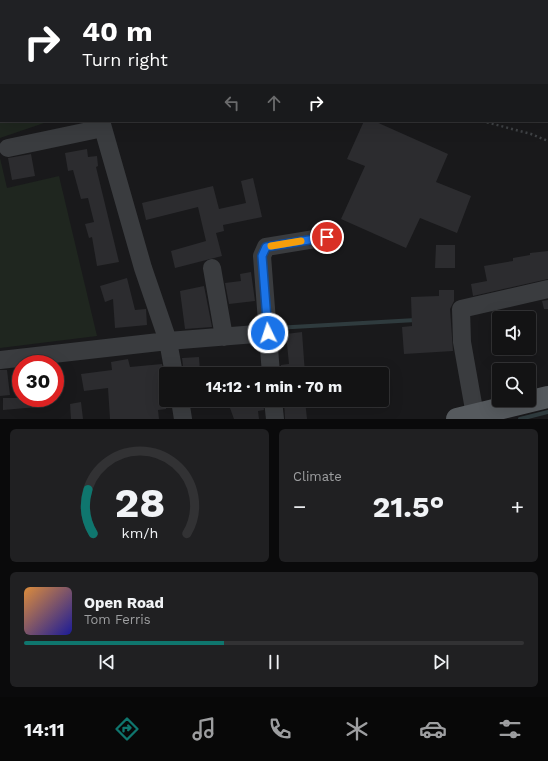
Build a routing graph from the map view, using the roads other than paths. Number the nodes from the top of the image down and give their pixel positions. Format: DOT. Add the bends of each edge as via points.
graph roads {
  1 [pos="102,125"];
  2 [pos="8,148"];
  3 [pos="327,237"];
  4 [pos="212,268"];
  5 [pos="548,290"];
  6 [pos="268,333"];
  7 [pos="224,336"];
  8 [pos="168,341"];
  9 [pos="0,360"];
  10 [pos="173,367"];
  11 [pos="270,367"];
  12 [pos="548,397"];
  13 [pos="181,407"];
  14 [pos="274,407"];
  15 [pos="466,417"];
  16 [pos="183,419"];
  17 [pos="275,419"];
  1 -- 2 [label="street"];
  1 -- 8 [label="street" via="143,268"];
  3 -- 6 [label="street" via="266,247 262,256"];
  4 -- 7 [label="street"];
  5 -- 15 [label="street" via="461,309"];
  6 -- 7 [label="street"];
  6 -- 11 [label="street"];
  7 -- 8 [label="street"];
  8 -- 9 [label="street"];
  8 -- 10 [label="street"];
  12 -- 15 [label="main road"];
  13 -- 16 [label="street"];
  14 -- 17 [label="street"];
}
